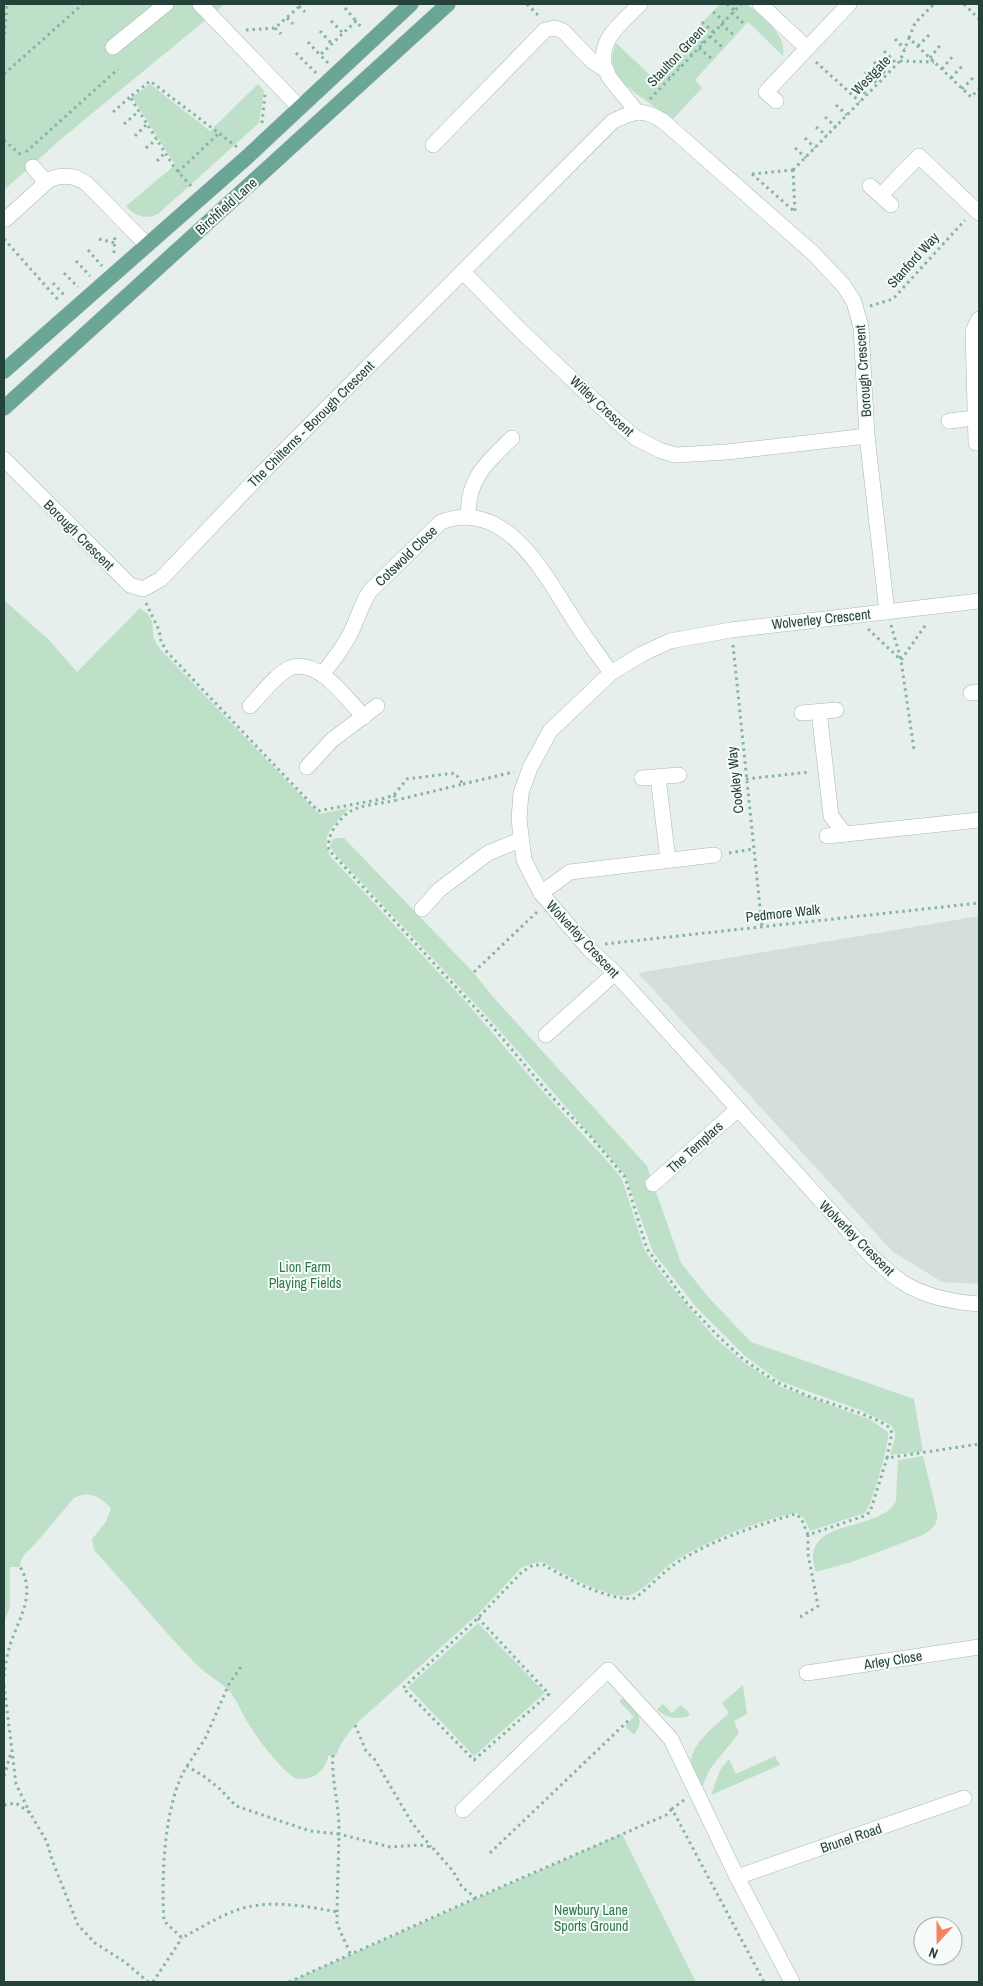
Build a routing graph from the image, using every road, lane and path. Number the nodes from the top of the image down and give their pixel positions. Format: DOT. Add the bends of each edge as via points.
graph roads {
  1 [pos="6,4"];
  2 [pos="83,4"];
  3 [pos="166,4"];
  4 [pos="200,4"];
  5 [pos="411,4"];
  6 [pos="448,4"];
  7 [pos="640,4"];
  8 [pos="727,4"];
  9 [pos="740,4"];
  10 [pos="760,4"];
  11 [pos="849,4"];
  12 [pos="934,4"];
  13 [pos="964,4"];
  14 [pos="300,5"];
  15 [pos="345,8"];
  16 [pos="733,11"];
  17 [pos="305,12"];
  18 [pos="713,12"];
  19 [pos="287,18"];
  20 [pos="979,19"];
  21 [pos="331,21"];
  22 [pos="356,21"];
  23 [pos="702,22"];
  24 [pos="722,22"];
  25 [pos="293,24"];
  26 [pos="745,25"];
  27 [pos="275,28"];
  28 [pos="320,31"];
  29 [pos="365,31"];
  30 [pos="713,32"];
  31 [pos="343,33"];
  32 [pos="692,33"];
  33 [pos="246,34"];
  34 [pos="281,34"];
  35 [pos="930,34"];
  36 [pos="710,36"];
  37 [pos="735,36"];
  38 [pos="909,38"];
  39 [pos="895,39"];
  40 [pos="4,41"];
  41 [pos="308,42"];
  42 [pos="703,43"];
  43 [pos="332,44"];
  44 [pos="941,44"];
  45 [pos="681,45"];
  46 [pos="918,46"];
  47 [pos="113,47"];
  48 [pos="699,48"];
  49 [pos="723,48"];
  50 [pos="905,49"];
  51 [pos="806,50"];
  52 [pos="884,51"];
  53 [pos="296,53"];
  54 [pos="320,55"];
  55 [pos="692,55"];
  56 [pos="953,56"];
  57 [pos="336,57"];
  58 [pos="669,57"];
  59 [pos="930,58"];
  60 [pos="712,59"];
  61 [pos="874,62"];
  62 [pos="934,62"];
  63 [pos="899,63"];
  64 [pos="328,64"];
  65 [pos="963,65"];
  66 [pos="680,67"];
  67 [pos="659,68"];
  68 [pos="118,69"];
  69 [pos="942,69"];
  70 [pos="607,71"];
  71 [pos="865,72"];
  72 [pos="4,74"];
  73 [pos="316,74"];
  74 [pos="887,75"];
  75 [pos="975,76"];
  76 [pos="310,78"];
  77 [pos="670,78"];
  78 [pos="952,78"];
  79 [pos="854,83"];
  80 [pos="878,84"];
  81 [pos="266,86"];
  82 [pos="962,89"];
  83 [pos="979,89"];
  84 [pos="766,92"];
  85 [pos="867,95"];
  86 [pos="130,97"];
  87 [pos="860,102"];
  88 [pos="836,105"];
  89 [pos="299,107"];
  90 [pos="643,107"];
  91 [pos="139,111"];
  92 [pos="113,112"];
  93 [pos="847,115"];
  94 [pos="825,116"];
  95 [pos="124,124"];
  96 [pos="147,124"];
  97 [pos="836,126"];
  98 [pos="261,127"];
  99 [pos="816,127"];
  100 [pos="219,133"];
  101 [pos="135,136"];
  102 [pos="826,136"];
  103 [pos="805,138"];
  104 [pos="157,139"];
  105 [pos="4,140"];
  106 [pos="243,142"];
  107 [pos="433,145"];
  108 [pos="146,148"];
  109 [pos="795,148"];
  110 [pos="815,148"];
  111 [pos="166,153"];
  112 [pos="22,155"];
  113 [pos="806,158"];
  114 [pos="157,161"];
  115 [pos="33,167"];
  116 [pos="793,170"];
  117 [pos="178,172"];
  118 [pos="752,174"];
  119 [pos="745,175"];
  120 [pos="46,182"];
  121 [pos="186,194"];
  122 [pos="881,196"];
  123 [pos="977,211"];
  124 [pos="6,218"];
  125 [pos="115,229"];
  126 [pos="4,239"];
  127 [pos="99,239"];
  128 [pos="115,243"];
  129 [pos="147,245"];
  130 [pos="88,250"];
  131 [pos="113,258"];
  132 [pos="76,261"];
  133 [pos="106,270"];
  134 [pos="463,272"];
  135 [pos="64,273"];
  136 [pos="94,281"];
  137 [pos="53,283"];
  138 [pos="81,291"];
  139 [pos="70,302"];
  140 [pos="64,306"];
  141 [pos="857,311"];
  142 [pos="979,319"];
  143 [pos="4,370"];
  144 [pos="4,408"];
  145 [pos="975,418"];
  146 [pos="949,421"];
  147 [pos="867,436"];
  148 [pos="512,438"];
  149 [pos="976,443"];
  150 [pos="4,459"];
  151 [pos="468,516"];
  152 [pos="143,589"];
  153 [pos="979,601"];
  154 [pos="941,605"];
  155 [pos="887,612"];
  156 [pos="853,615"];
  157 [pos="731,630"];
  158 [pos="900,660"];
  159 [pos="323,673"];
  160 [pos="612,673"];
  161 [pos="250,706"];
  162 [pos="377,706"];
  163 [pos="836,710"];
  164 [pos="819,712"];
  165 [pos="802,713"];
  166 [pos="359,720"];
  167 [pos="914,750"];
  168 [pos="307,767"];
  169 [pos="530,768"];
  170 [pos="826,771"];
  171 [pos="679,775"];
  172 [pos="658,777"];
  173 [pos="642,778"];
  174 [pos="746,779"];
  175 [pos="463,784"];
  176 [pos="394,795"];
  177 [pos="397,800"];
  178 [pos="979,820"];
  179 [pos="845,834"];
  180 [pos="826,836"];
  181 [pos="520,840"];
  182 [pos="753,849"];
  183 [pos="714,855"];
  184 [pos="668,860"];
  185 [pos="544,897"];
  186 [pos="979,903"];
  187 [pos="422,909"];
  188 [pos="762,927"];
  189 [pos="593,953"];
  190 [pos="474,972"];
  191 [pos="615,973"];
  192 [pos="546,1035"];
  193 [pos="737,1110"];
  194 [pos="653,1184"];
  195 [pos="979,1304"];
  196 [pos="979,1444"];
  197 [pos="887,1458"];
  198 [pos="808,1535"];
  199 [pos="20,1567"];
  200 [pos="800,1617"];
  201 [pos="478,1618"];
  202 [pos="979,1647"];
  203 [pos="243,1664"];
  204 [pos="806,1673"];
  205 [pos="4,1676"];
  206 [pos="4,1686"];
  207 [pos="627,1713"];
  208 [pos="355,1725"];
  209 [pos="11,1752"];
  210 [pos="333,1755"];
  211 [pos="187,1766"];
  212 [pos="4,1776"];
  213 [pos="700,1798"];
  214 [pos="964,1798"];
  215 [pos="4,1804"];
  216 [pos="672,1809"];
  217 [pos="462,1810"];
  218 [pos="30,1813"];
  219 [pos="340,1834"];
  220 [pos="432,1847"];
  221 [pos="490,1853"];
  222 [pos="737,1877"];
  223 [pos="476,1898"];
  224 [pos="337,1912"];
  225 [pos="182,1938"];
  226 [pos="351,1955"];
  227 [pos="148,1982"];
  228 [pos="153,1982"];
  229 [pos="289,1982"];
  230 [pos="764,1982"];
  231 [pos="792,1982"];
  1 -- 40 [label="path"];
  2 -- 72 [label="path"];
  3 -- 47 [label="street"];
  4 -- 89 [label="street"];
  5 -- 89 [label="main road, Birchfield Lane"];
  6 -- 144 [label="main road, Birchfield Lane"];
  7 -- 70 [label="street" via="608,38 604,48"];
  8 -- 16 [label="path"];
  9 -- 16 [label="path, Staulton Green"];
  10 -- 51 [label="street"];
  11 -- 51 [label="street"];
  12 -- 38 [label="path, Westgate" via="915,23"];
  13 -- 20 [label="path"];
  14 -- 17 [label="path"];
  14 -- 19 [label="path"];
  15 -- 22 [label="path"];
  16 -- 24 [label="path, Staulton Green"];
  16 -- 26 [label="path"];
  18 -- 24 [label="path"];
  19 -- 25 [label="path"];
  19 -- 27 [label="path"];
  21 -- 31 [label="path"];
  22 -- 29 [label="path"];
  22 -- 31 [label="path"];
  23 -- 30 [label="path"];
  24 -- 30 [label="path, Staulton Green"];
  24 -- 37 [label="path"];
  27 -- 33 [label="path" via="246,29"];
  27 -- 34 [label="path"];
  28 -- 43 [label="path"];
  30 -- 36 [label="path, Staulton Green"];
  31 -- 43 [label="path"];
  32 -- 42 [label="path"];
  35 -- 46 [label="path"];
  36 -- 42 [label="path, Staulton Green"];
  36 -- 49 [label="path"];
  38 -- 46 [label="path"];
  38 -- 50 [label="path, Westgate"];
  39 -- 50 [label="path"];
  41 -- 54 [label="path"];
  42 -- 48 [label="path, Staulton Green"];
  43 -- 54 [label="path"];
  44 -- 59 [label="path"];
  45 -- 55 [label="path"];
  46 -- 59 [label="path"];
  48 -- 55 [label="path, Staulton Green"];
  48 -- 60 [label="path"];
  50 -- 63 [label="path, Westgate"];
  51 -- 84 [label="street"];
  51 -- 87 [label="path"];
  52 -- 63 [label="path"];
  53 -- 73 [label="path"];
  54 -- 64 [label="path"];
  55 -- 66 [label="path, Staulton Green"];
  56 -- 69 [label="path"];
  57 -- 64 [label="path"];
  58 -- 66 [label="path"];
  59 -- 62 [label="path"];
  61 -- 74 [label="path"];
  62 -- 63 [label="path"];
  62 -- 69 [label="path"];
  63 -- 74 [label="path, Westgate"];
  64 -- 73 [label="path"];
  65 -- 78 [label="path"];
  66 -- 77 [label="path, Staulton Green"];
  67 -- 77 [label="path"];
  68 -- 112 [label="path"];
  69 -- 78 [label="path"];
  70 -- 90 [label="street" via="608,76"];
  70 -- 107 [label="street" via="593,62 563,31 545,30"];
  71 -- 80 [label="path"];
  73 -- 76 [label="path"];
  74 -- 80 [label="path, Westgate"];
  75 -- 82 [label="path"];
  77 -- 90 [label="path, Staulton Green"];
  78 -- 82 [label="path"];
  79 -- 85 [label="path"];
  80 -- 85 [label="path, Westgate"];
  81 -- 98 [label="path"];
  82 -- 83 [label="path" via="971,97"];
  85 -- 87 [label="path, Westgate"];
  86 -- 91 [label="path"];
  86 -- 92 [label="path"];
  86 -- 100 [label="path" via="150,81"];
  87 -- 93 [label="path, Westgate"];
  88 -- 93 [label="path"];
  89 -- 129 [label="main road, Birchfield Lane"];
  90 -- 134 [label="street" via="614,121"];
  90 -- 141 [label="street, Borough Crescent" via="814,254 844,286"];
  91 -- 95 [label="path"];
  91 -- 96 [label="path"];
  93 -- 97 [label="path, Westgate"];
  94 -- 97 [label="path"];
  96 -- 101 [label="path"];
  96 -- 104 [label="path"];
  97 -- 102 [label="path, Westgate"];
  99 -- 102 [label="path"];
  100 -- 106 [label="path" via="238,148"];
  100 -- 117 [label="path"];
  102 -- 110 [label="path, Westgate"];
  103 -- 110 [label="path"];
  104 -- 108 [label="path"];
  104 -- 111 [label="path"];
  105 -- 112 [label="path"];
  109 -- 113 [label="path"];
  110 -- 113 [label="path, Westgate"];
  111 -- 114 [label="path"];
  111 -- 117 [label="path"];
  112 -- 115 [label="path"];
  113 -- 116 [label="path, Westgate"];
  115 -- 120 [label="street"];
  116 -- 118 [label="path"];
  116 -- 118 [label="path" via="795,212"];
  117 -- 121 [label="path" via="192,188"];
  118 -- 119 [label="path"];
  120 -- 124 [label="street"];
  120 -- 129 [label="street" via="58,176 80,179"];
  122 -- 123 [label="street" via="919,156"];
  123 -- 141 [label="path, Stanford Way" via="893,298"];
  125 -- 128 [label="path"];
  126 -- 140 [label="path"];
  127 -- 128 [label="path"];
  128 -- 131 [label="path"];
  129 -- 143 [label="main road, Birchfield Lane"];
  130 -- 133 [label="path"];
  132 -- 136 [label="path"];
  134 -- 147 [label="street, Witley Crescent" via="615,420 636,438 659,450 675,455 727,452"];
  134 -- 152 [label="street, The Chilterns - Borough Crescent" via="161,579"];
  135 -- 138 [label="path"];
  137 -- 139 [label="path"];
  141 -- 147 [label="street, Borough Crescent" via="861,327"];
  142 -- 145 [label="street" via="973,331"];
  145 -- 146 [label="street"];
  145 -- 149 [label="street"];
  147 -- 155 [label="street, Borough Crescent"];
  148 -- 151 [label="street" via="483,466 473,483"];
  150 -- 152 [label="street, Borough Crescent" via="130,585"];
  151 -- 159 [label="street, Cotswold Close" via="441,522 370,591 342,649"];
  151 -- 160 [label="street, Cotswold Close" via="494,524 531,555"];
  152 -- 176 [label="path" via="167,652 318,811"];
  153 -- 154 [label="street, Wolverley Crescent"];
  154 -- 155 [label="street, Wolverley Crescent"];
  154 -- 158 [label="path"];
  155 -- 156 [label="street, Wolverley Crescent"];
  155 -- 158 [label="path"];
  156 -- 157 [label="street, Wolverley Crescent"];
  156 -- 158 [label="path"];
  157 -- 160 [label="street, Wolverley Crescent" via="670,642 642,654"];
  157 -- 174 [label="path, Cookley Way"];
  158 -- 167 [label="path"];
  159 -- 161 [label="street" via="302,667 290,668"];
  159 -- 166 [label="street"];
  160 -- 169 [label="street, Wolverley Crescent" via="550,730"];
  162 -- 166 [label="street"];
  163 -- 164 [label="street"];
  164 -- 165 [label="street"];
  164 -- 170 [label="street"];
  166 -- 168 [label="street" via="332,740"];
  169 -- 175 [label="path"];
  169 -- 181 [label="street, Wolverley Crescent" via="521,793"];
  170 -- 174 [label="path"];
  170 -- 179 [label="street" via="831,816"];
  171 -- 172 [label="street"];
  172 -- 173 [label="street"];
  172 -- 184 [label="street"];
  174 -- 182 [label="path, Cookley Way"];
  175 -- 176 [label="path" via="454,773 407,779"];
  175 -- 177 [label="path"];
  176 -- 177 [label="path"];
  177 -- 197 [label="path" via="352,810 331,833 329,850 492,1026 624,1177 647,1249 687,1303 743,1358 776,1382 860,1412 888,1427 892,1433"];
  178 -- 179 [label="street"];
  179 -- 180 [label="street"];
  181 -- 185 [label="street, Wolverley Crescent" via="524,860"];
  181 -- 187 [label="street" via="488,853 439,890"];
  182 -- 183 [label="path"];
  182 -- 188 [label="path, Cookley Way"];
  183 -- 184 [label="street"];
  184 -- 185 [label="street" via="570,872"];
  185 -- 189 [label="street, Wolverley Crescent"];
  185 -- 190 [label="path"];
  186 -- 188 [label="path, Pedmore Walk"];
  188 -- 189 [label="path, Pedmore Walk" via="606,943"];
  189 -- 191 [label="street, Wolverley Crescent"];
  191 -- 192 [label="street"];
  191 -- 193 [label="street, Wolverley Crescent"];
  193 -- 194 [label="street, The Templars"];
  193 -- 195 [label="street, Wolverley Crescent" via="872,1257 902,1282 954,1302"];
  196 -- 197 [label="path"];
  197 -- 198 [label="path" via="870,1512"];
  198 -- 200 [label="path" via="808,1554 818,1606"];
  198 -- 201 [label="path" via="801,1518 795,1514 762,1524 681,1560 633,1599 608,1595 544,1566 534,1565 522,1572"];
  199 -- 205 [label="path" via="26,1577 26,1594"];
  201 -- 201 [label="path" via="403,1688 474,1760 549,1694"];
  202 -- 204 [label="street, Arley Close"];
  203 -- 211 [label="path" via="228,1684 205,1738"];
  206 -- 209 [label="path"];
  207 -- 221 [label="path" via="631,1718"];
  208 -- 220 [label="path" via="366,1751 375,1760 412,1823"];
  209 -- 212 [label="path"];
  209 -- 218 [label="path" via="16,1784"];
  210 -- 219 [label="path"];
  211 -- 219 [label="path" via="220,1789 236,1806 310,1831"];
  211 -- 225 [label="path" via="179,1779 169,1818 163,1904 164,1921"];
  213 -- 216 [label="path" via="686,1799"];
  213 -- 217 [label="street" via="671,1739 608,1670"];
  213 -- 222 [label="street"];
  214 -- 222 [label="street, Brunel Road"];
  215 -- 218 [label="path" via="16,1803"];
  216 -- 223 [label="path" via="666,1815"];
  216 -- 230 [label="path"];
  218 -- 227 [label="path" via="47,1842 78,1925 95,1943"];
  219 -- 220 [label="path" via="390,1847"];
  219 -- 224 [label="path"];
  220 -- 223 [label="path" via="454,1870 462,1887"];
  222 -- 231 [label="street"];
  223 -- 226 [label="path"];
  224 -- 225 [label="path" via="278,1905 254,1906 238,1910"];
  224 -- 226 [label="path" via="337,1924"];
  225 -- 228 [label="path"];
  226 -- 229 [label="path"];
}
